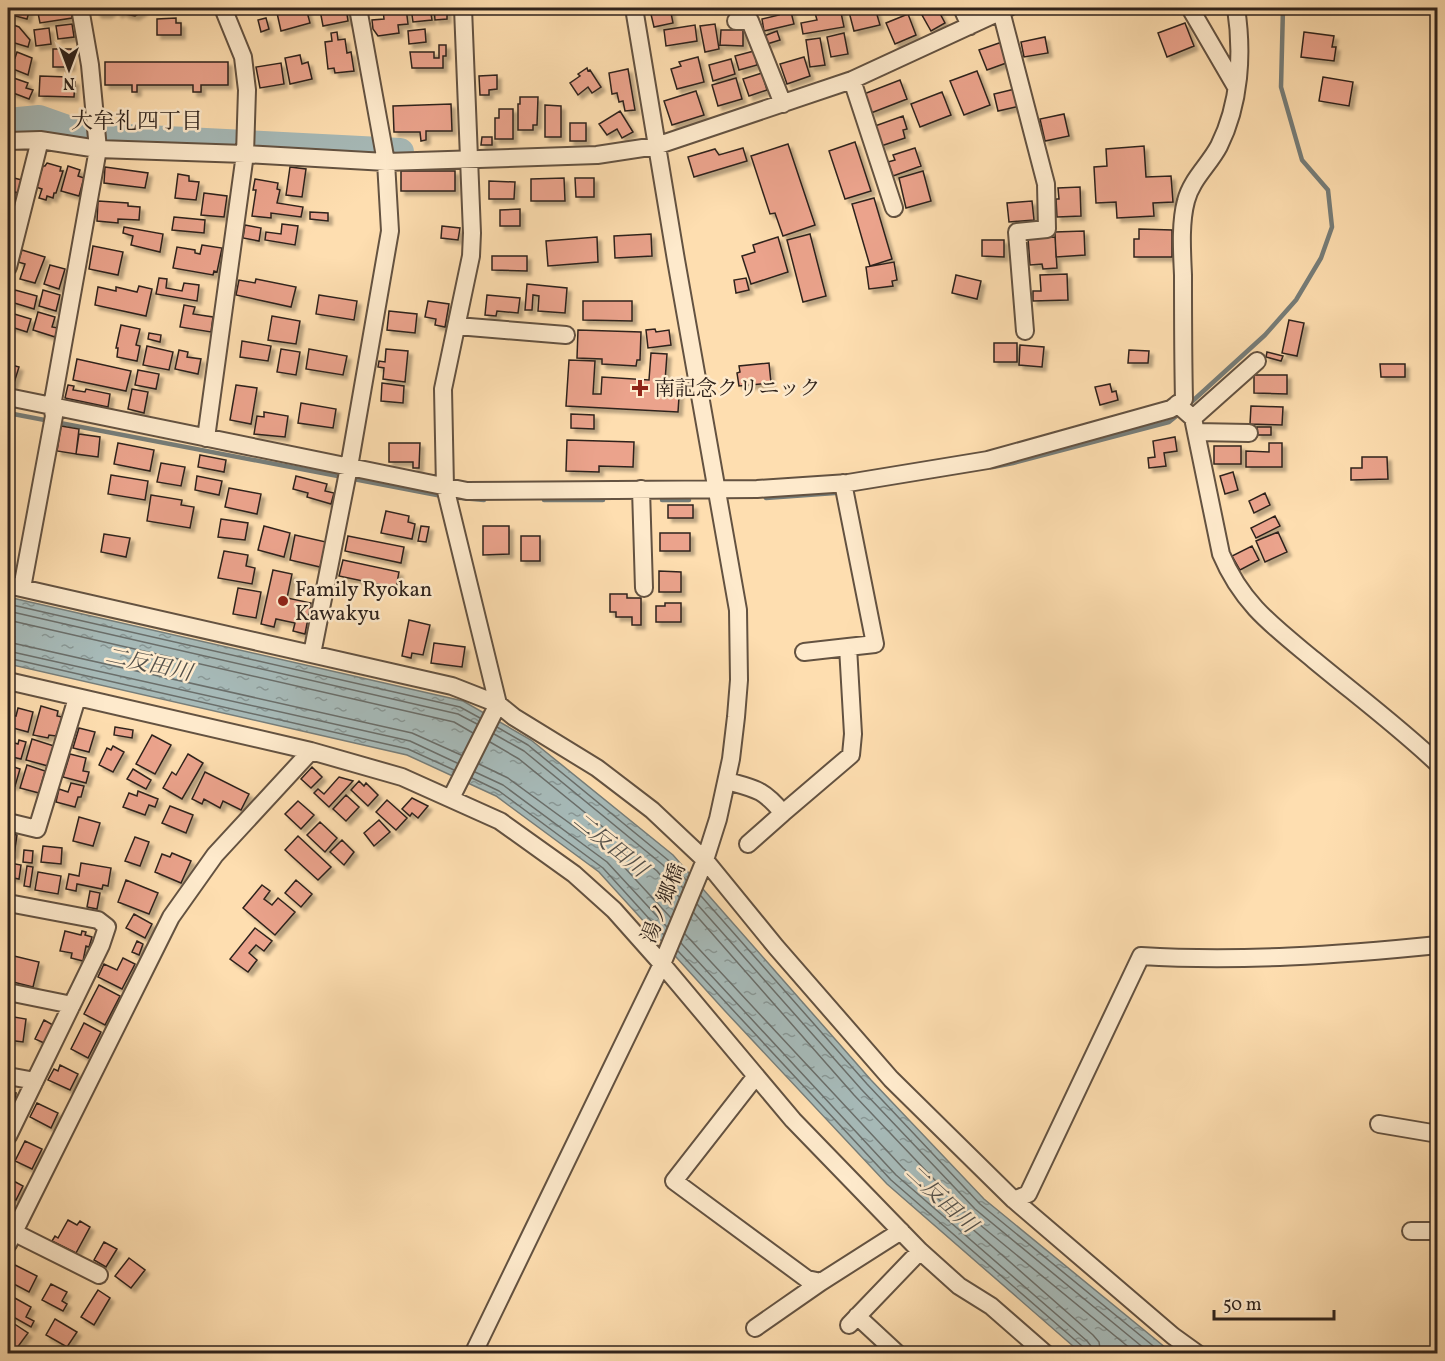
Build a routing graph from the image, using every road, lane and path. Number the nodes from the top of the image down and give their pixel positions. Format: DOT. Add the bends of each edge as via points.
graph roads {
  1 [pos="80,8"];
  2 [pos="223,8"];
  3 [pos="358,8"];
  4 [pos="463,8"];
  5 [pos="634,8"];
  6 [pos="962,8"];
  7 [pos="1190,8"];
  8 [pos="1236,8"];
  9 [pos="1005,9"];
  10 [pos="736,21"];
  11 [pos="970,26"];
  12 [pos="852,80"];
  13 [pos="1236,87"];
  14 [pos="783,104"];
  15 [pos="40,140"];
  16 [pos="98,140"];
  17 [pos="8,141"];
  18 [pos="245,147"];
  19 [pos="656,147"];
  20 [pos="385,155"];
  21 [pos="470,159"];
  22 [pos="894,208"];
  23 [pos="8,267"];
  24 [pos="457,326"];
  25 [pos="1025,331"];
  26 [pos="566,335"];
  27 [pos="1257,360"];
  28 [pos="8,397"];
  29 [pos="1177,404"];
  30 [pos="53,416"];
  31 [pos="1195,425"];
  32 [pos="1249,433"];
  33 [pos="206,438"];
  34 [pos="347,474"];
  35 [pos="843,483"];
  36 [pos="717,488"];
  37 [pos="641,489"];
  38 [pos="447,495"];
  39 [pos="15,587"];
  40 [pos="644,588"];
  41 [pos="848,647"];
  42 [pos="804,652"];
  43 [pos="312,654"];
  44 [pos="8,686"];
  45 [pos="77,698"];
  46 [pos="498,704"];
  47 [pos="311,751"];
  48 [pos="1437,764"];
  49 [pos="727,781"];
  50 [pos="451,798"];
  51 [pos="783,813"];
  52 [pos="8,822"];
  53 [pos="748,844"];
  54 [pos="705,860"];
  55 [pos="8,903"];
  56 [pos="1437,945"];
  57 [pos="662,964"];
  58 [pos="8,992"];
  59 [pos="72,1005"];
  60 [pos="756,1076"];
  61 [pos="8,1077"];
  62 [pos="35,1081"];
  63 [pos="1379,1124"];
  64 [pos="1437,1134"];
  65 [pos="8,1136"];
  66 [pos="1014,1200"];
  67 [pos="901,1231"];
  68 [pos="1411,1231"];
  69 [pos="1437,1231"];
  70 [pos="10,1238"];
  71 [pos="920,1251"];
  72 [pos="99,1275"];
  73 [pos="821,1282"];
  74 [pos="755,1328"];
  75 [pos="473,1353"];
  76 [pos="898,1353"];
  77 [pos="1046,1353"];
  78 [pos="1198,1353"];
  1 -- 16 [label="street"];
  2 -- 18 [label="street" via="243,57 247,90"];
  3 -- 20 [label="street"];
  4 -- 21 [label="street"];
  5 -- 19 [label="street, 湯ノ郷橋"];
  6 -- 11 [label="street"];
  7 -- 13 [label="street"];
  8 -- 13 [label="street" via="1240,33"];
  9 -- 11 [label="street"];
  9 -- 25 [label="street" via="1046,184 1047,229 1017,232"];
  10 -- 14 [label="street" via="750,21"];
  11 -- 12 [label="street"];
  12 -- 14 [label="street"];
  12 -- 22 [label="street"];
  13 -- 29 [label="street" via="1229,123 1218,149 1185,202 1184,399"];
  14 -- 19 [label="street"];
  15 -- 16 [label="street"];
  15 -- 17 [label="street"];
  15 -- 23 [label="street"];
  16 -- 18 [label="street"];
  16 -- 30 [label="street"];
  18 -- 20 [label="street"];
  18 -- 33 [label="street"];
  19 -- 21 [label="street" via="597,155"];
  19 -- 36 [label="street, 湯ノ郷橋"];
  20 -- 21 [label="street"];
  20 -- 34 [label="street" via="390,231"];
  21 -- 24 [label="street" via="471,256"];
  24 -- 26 [label="street"];
  24 -- 38 [label="street" via="443,389"];
  27 -- 31 [label="street"];
  28 -- 30 [label="street"];
  29 -- 31 [label="street"];
  29 -- 35 [label="street" via="1171,409 988,460"];
  30 -- 33 [label="street"];
  30 -- 39 [label="street"];
  31 -- 32 [label="street"];
  31 -- 48 [label="street" via="1221,554 1244,596 1271,624"];
  33 -- 34 [label="street"];
  34 -- 38 [label="street"];
  34 -- 43 [label="street"];
  35 -- 36 [label="street"];
  35 -- 41 [label="street" via="875,644"];
  36 -- 37 [label="street"];
  36 -- 49 [label="street, 湯ノ郷橋" via="738,610 739,680"];
  37 -- 38 [label="street" via="467,491"];
  37 -- 40 [label="street"];
  38 -- 46 [label="street"];
  39 -- 43 [label="street"];
  41 -- 42 [label="street"];
  41 -- 51 [label="street" via="851,755"];
  43 -- 46 [label="street" via="452,686"];
  44 -- 45 [label="street"];
  45 -- 47 [label="street"];
  45 -- 52 [label="street" via="37,829"];
  46 -- 50 [label="street"];
  46 -- 54 [label="street" via="597,768 652,810"];
  47 -- 50 [label="street" via="402,777"];
  47 -- 70 [label="street" via="215,855 171,917"];
  49 -- 51 [label="street" via="769,795"];
  49 -- 54 [label="street, 湯ノ郷橋"];
  50 -- 57 [label="street" via="500,821 574,874 614,910"];
  51 -- 53 [label="street"];
  54 -- 57 [label="street, 湯ノ郷橋"];
  54 -- 66 [label="street" via="891,1079"];
  55 -- 59 [label="street" via="98,920 107,927"];
  56 -- 66 [label="street" via="1340,955 1200,960 1141,956 1028,1194"];
  57 -- 60 [label="street"];
  57 -- 75 [label="street, 湯ノ郷橋"];
  58 -- 59 [label="street"];
  59 -- 62 [label="street"];
  60 -- 67 [label="street" via="793,1120"];
  60 -- 73 [label="street" via="675,1180 807,1279"];
  61 -- 62 [label="street"];
  62 -- 65 [label="street"];
  63 -- 64 [label="street"];
  66 -- 78 [label="street"];
  67 -- 71 [label="street"];
  67 -- 73 [label="street"];
  68 -- 69 [label="street"];
  70 -- 72 [label="street"];
  71 -- 76 [label="street" via="853,1320"];
  71 -- 77 [label="street"];
  73 -- 74 [label="street"];
}
